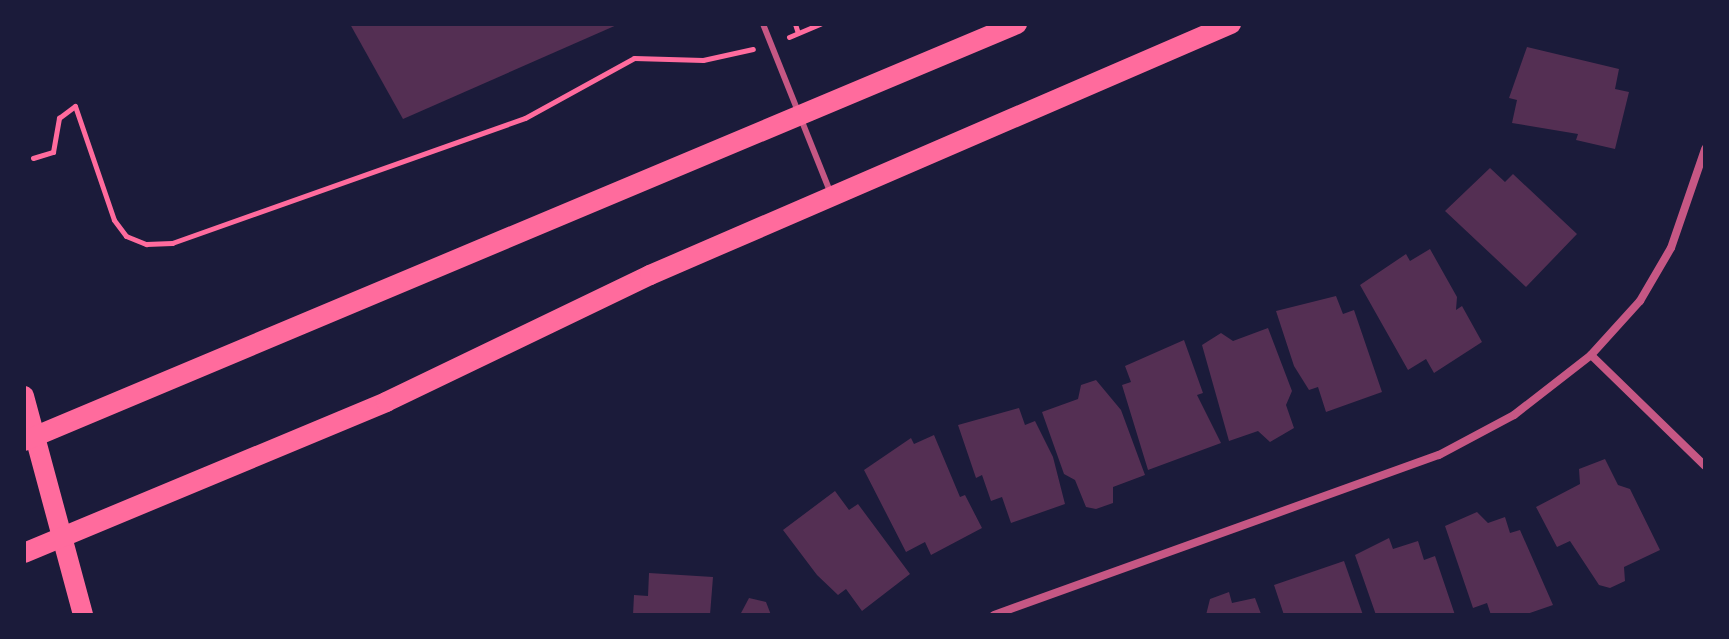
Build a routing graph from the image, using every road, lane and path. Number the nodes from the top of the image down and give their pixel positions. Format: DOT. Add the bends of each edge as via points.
graph roads {
  1 [pos="763,24"];
  2 [pos="795,24"];
  3 [pos="820,24"];
  4 [pos="1017,24"];
  5 [pos="1231,24"];
  6 [pos="798,33"];
  7 [pos="772,44"];
  8 [pos="802,109"];
  9 [pos="1705,149"];
  10 [pos="33,158"];
  11 [pos="834,201"];
  12 [pos="1591,355"];
  13 [pos="24,396"];
  14 [pos="29,439"];
  15 [pos="1705,466"];
  16 [pos="61,538"];
  17 [pos="24,553"];
  18 [pos="83,615"];
  19 [pos="994,615"];
  1 -- 7 [label="lane"];
  2 -- 6 [label="path"];
  3 -- 6 [label="path"];
  4 -- 8 [label="main road"];
  5 -- 11 [label="main road"];
  6 -- 7 [label="path"];
  7 -- 8 [label="lane"];
  7 -- 10 [label="path" via="728,57 634,58 525,118 172,243 146,244 126,236 114,220 75,106 59,118 53,152"];
  8 -- 11 [label="lane"];
  8 -- 14 [label="main road"];
  9 -- 12 [label="street" via="1671,248 1640,301"];
  11 -- 16 [label="main road"];
  12 -- 15 [label="street"];
  12 -- 19 [label="street" via="1514,415 1439,455"];
  13 -- 14 [label="main road"];
  14 -- 16 [label="main road"];
  16 -- 17 [label="main road"];
  16 -- 18 [label="main road"];
}
